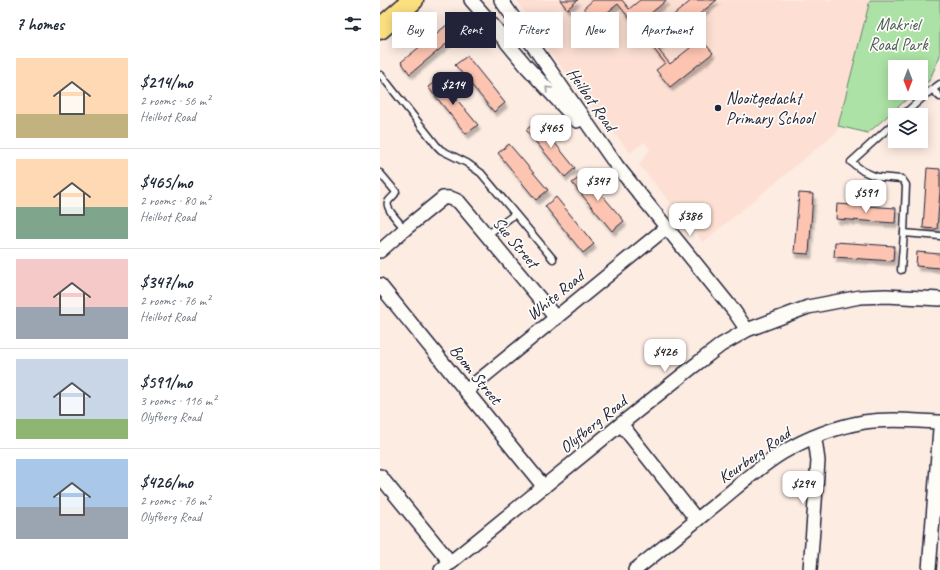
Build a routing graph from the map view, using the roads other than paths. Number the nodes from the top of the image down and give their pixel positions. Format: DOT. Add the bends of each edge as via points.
graph roads {
  1 [pos="471,0"];
  2 [pos="501,0"];
  3 [pos="406,6"];
  4 [pos="380,29"];
  5 [pos="380,36"];
  6 [pos="381,75"];
  7 [pos="940,84"];
  8 [pos="933,90"];
  9 [pos="940,97"];
  10 [pos="911,108"];
  11 [pos="888,128"];
  12 [pos="612,159"];
  13 [pos="380,173"];
  14 [pos="515,214"];
  15 [pos="667,227"];
  16 [pos="405,229"];
  17 [pos="904,233"];
  18 [pos="487,235"];
  19 [pos="940,236"];
  20 [pos="380,251"];
  21 [pos="553,259"];
  22 [pos="901,270"];
  23 [pos="380,285"];
  24 [pos="940,299"];
  25 [pos="556,318"];
  26 [pos="747,330"];
  27 [pos="466,391"];
  28 [pos="940,422"];
  29 [pos="621,424"];
  30 [pos="940,429"];
  31 [pos="814,437"];
  32 [pos="380,476"];
  33 [pos="544,486"];
  34 [pos="697,520"];
  35 [pos="446,566"];
  36 [pos="634,570"];
  37 [pos="810,570"];
  38 [pos="929,570"];
  12 -- 1 [label="street, Heilbot Road, one-way" via="527,67"];
  2 -- 12 [label="street, Heilbot Road"];
  3 -- 4 [label="main road"];
  3 -- 5 [label="lane"];
  6 -- 14 [label="lane" via="437,146 481,173"];
  7 -- 8 [label="lane"];
  8 -- 9 [label="lane"];
  8 -- 10 [label="lane"];
  11 -- 17 [label="lane" via="851,162 866,173 902,179 906,185"];
  12 -- 15 [label="street, Heilbot Road"];
  13 -- 16 [label="lane" via="396,192 387,205 389,210"];
  14 -- 18 [label="lane"];
  14 -- 21 [label="lane"];
  15 -- 25 [label="street, White Road"];
  15 -- 26 [label="street, Heilbot Road"];
  16 -- 18 [label="street, Sue Street" via="443,198 448,197 459,202"];
  16 -- 20 [label="street"];
  17 -- 19 [label="lane"];
  17 -- 22 [label="lane"];
  18 -- 25 [label="street, Sue Street"];
  23 -- 27 [label="street, Boom Street"];
  24 -- 26 [label="street, Olyfberg Road" via="860,297 808,307"];
  25 -- 27 [label="street, White Road"];
  26 -- 29 [label="street, Olyfberg Road" via="690,369"];
  27 -- 33 [label="street, Boom Street"];
  28 -- 31 [label="street, Keurberg Road" via="878,420"];
  29 -- 33 [label="street, Olyfberg Road"];
  29 -- 34 [label="street"];
  30 -- 38 [label="street"];
  31 -- 34 [label="street, Keurberg Road" via="782,453 758,470"];
  31 -- 37 [label="street" via="818,460"];
  32 -- 35 [label="street"];
  33 -- 35 [label="street, Olyfberg Road"];
  34 -- 36 [label="street, Keurberg Road"];
}
